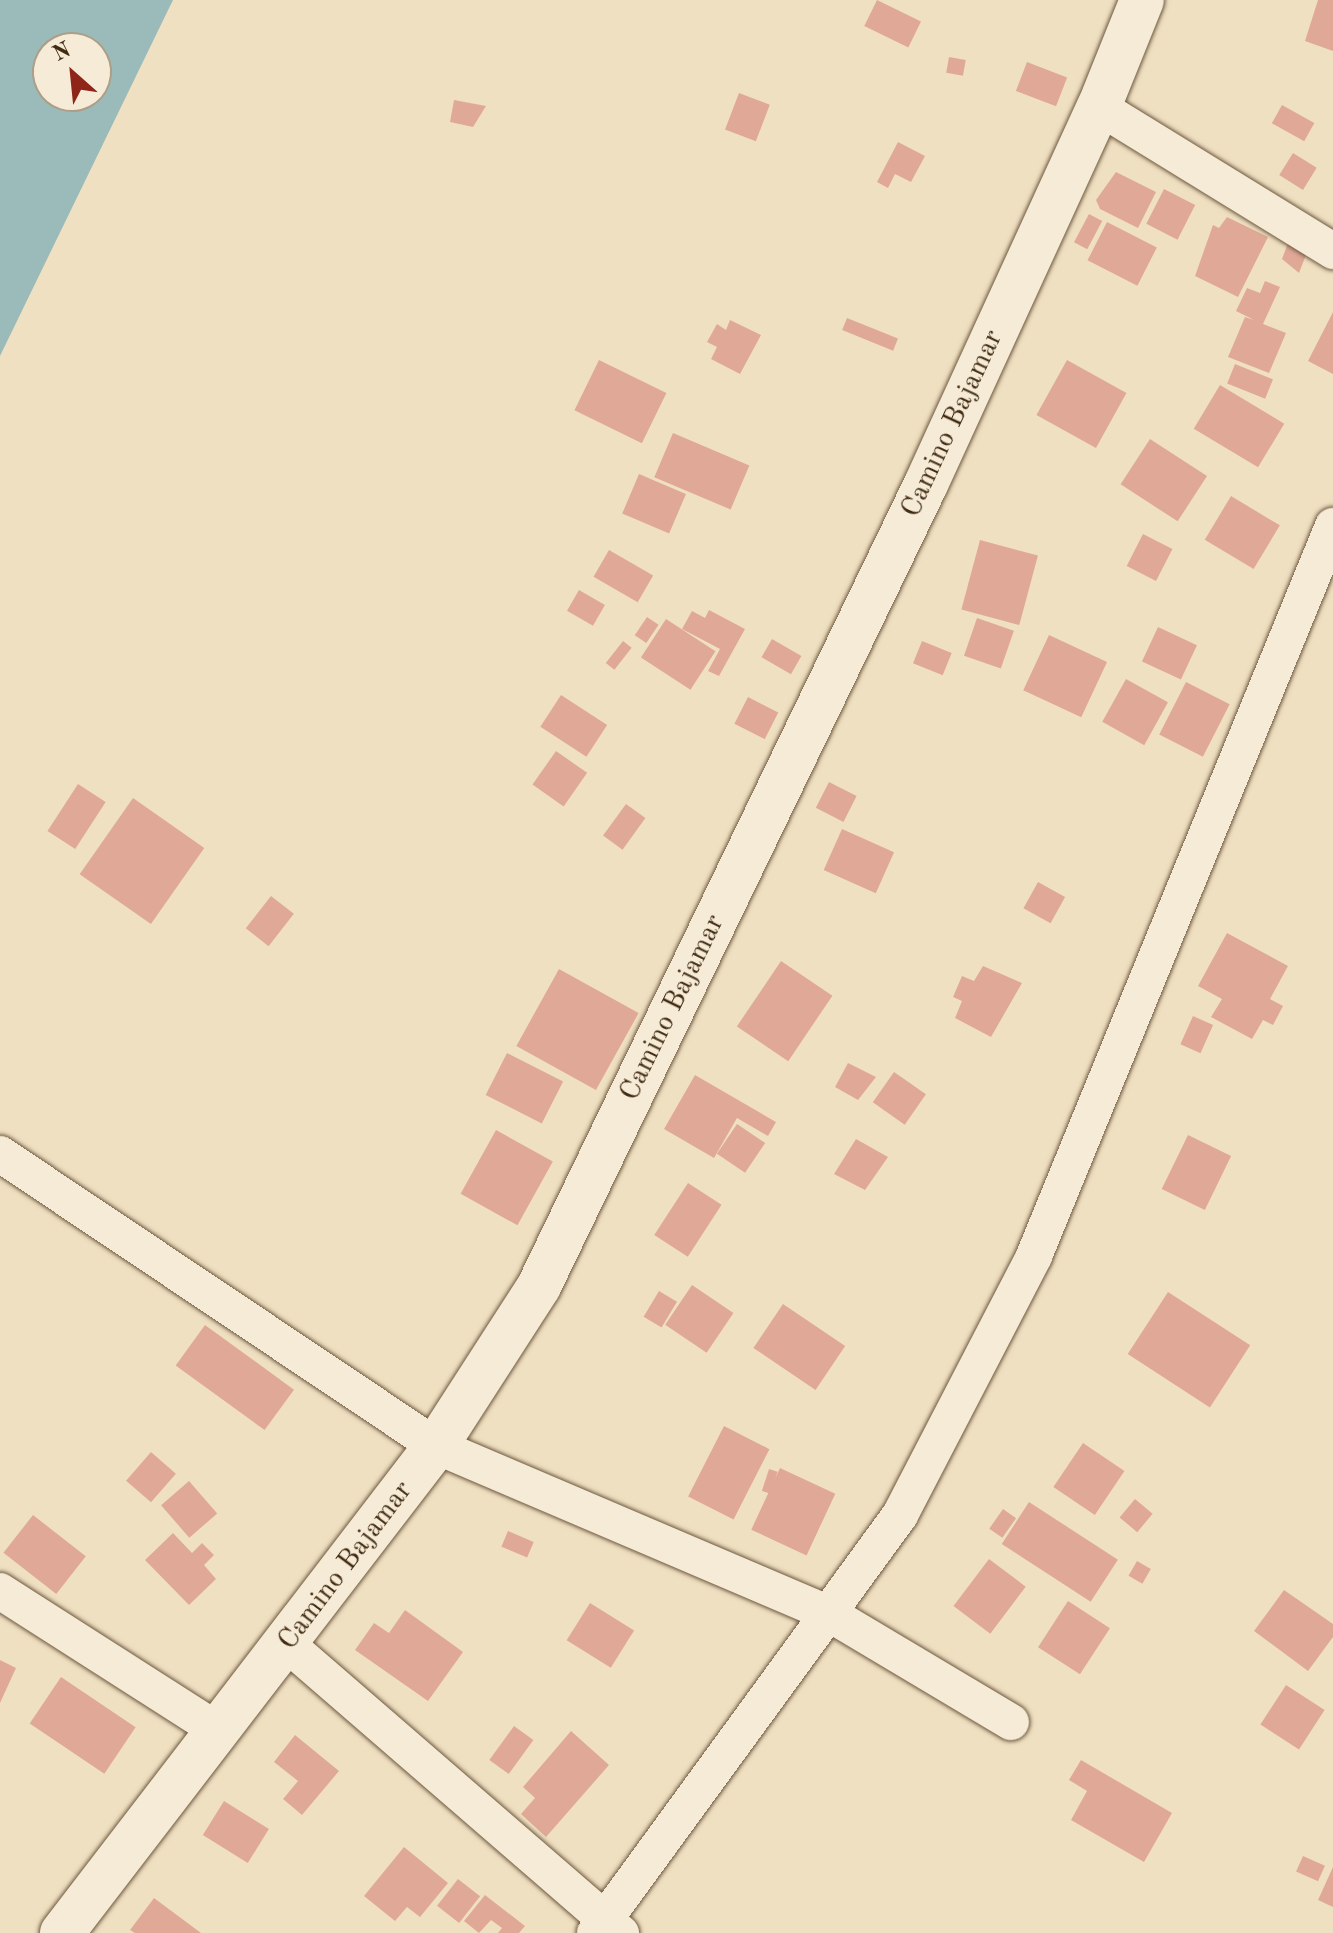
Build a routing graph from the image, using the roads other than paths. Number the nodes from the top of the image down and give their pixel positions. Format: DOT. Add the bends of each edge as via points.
graph roads {
  1 [pos="1142,0"];
  2 [pos="1099,107"];
  3 [pos="1333,251"];
  4 [pos="1333,526"];
  5 [pos="0,1154"];
  6 [pos="436,1446"];
  7 [pos="0,1591"];
  8 [pos="828,1613"];
  9 [pos="287,1644"];
  10 [pos="1011,1722"];
  11 [pos="216,1729"];
  12 [pos="607,1929"];
  13 [pos="62,1933"];
  1 -- 2 [label="street, Camino Bajamar"];
  2 -- 3 [label="street"];
  2 -- 6 [label="street, Camino Bajamar" via="926,484 539,1286"];
  4 -- 8 [label="street" via="1034,1256 900,1515"];
  5 -- 6 [label="street"];
  6 -- 8 [label="street"];
  6 -- 9 [label="street, Camino Bajamar"];
  7 -- 11 [label="street"];
  8 -- 10 [label="street"];
  8 -- 12 [label="street"];
  9 -- 11 [label="street, Camino Bajamar"];
  9 -- 12 [label="street"];
  11 -- 13 [label="street, Camino Bajamar"];
}
